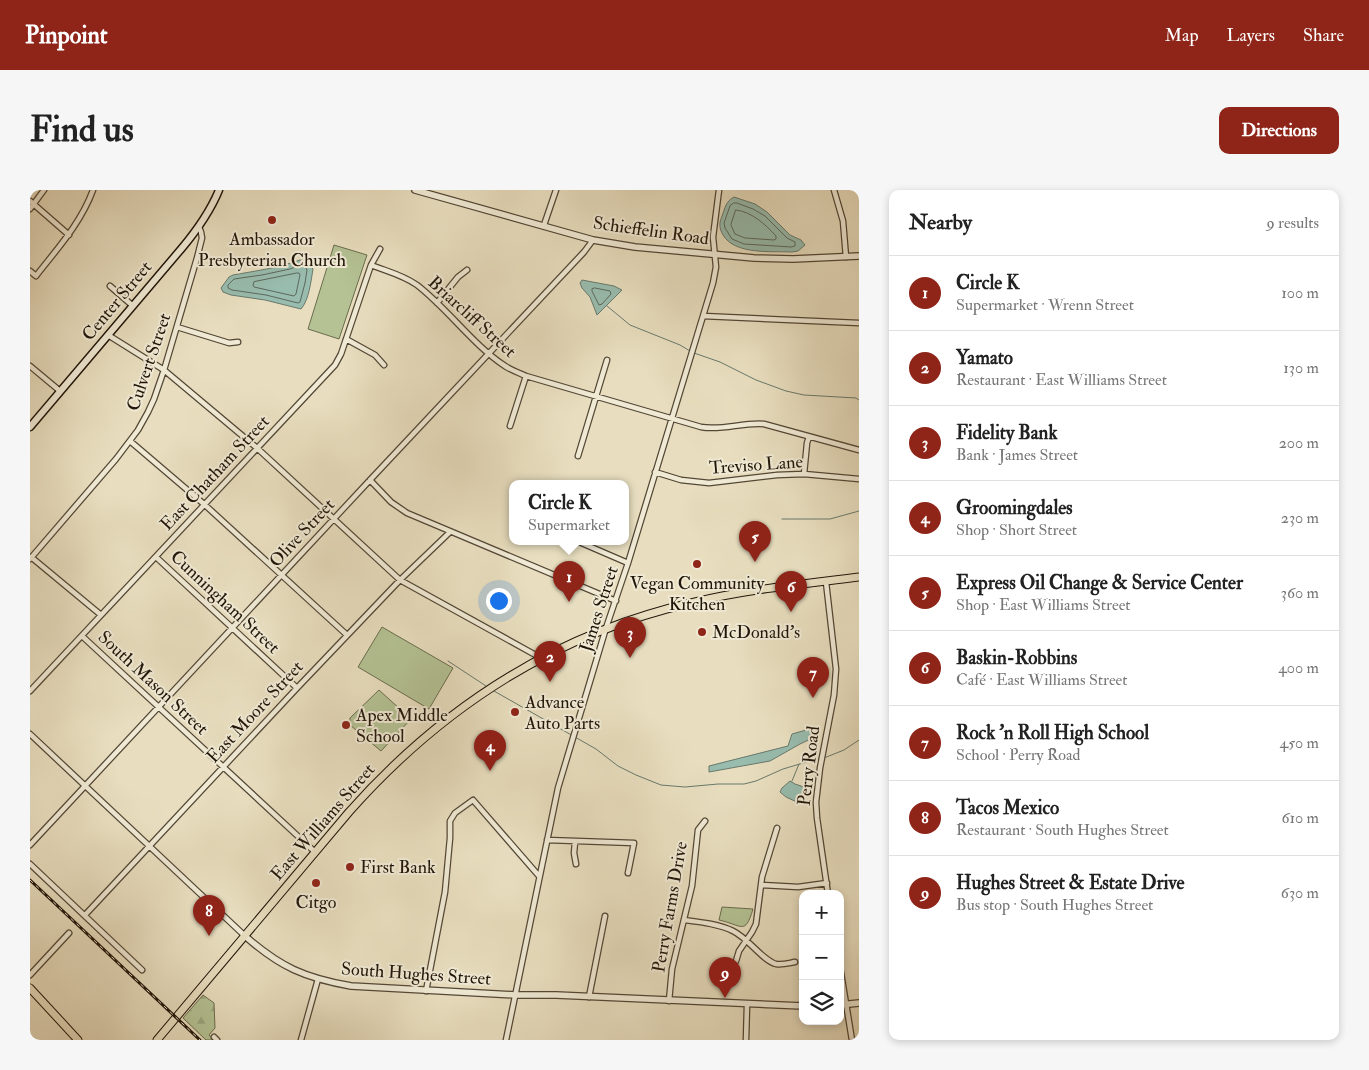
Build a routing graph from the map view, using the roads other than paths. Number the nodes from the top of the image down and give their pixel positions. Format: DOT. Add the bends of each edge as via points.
graph roads {
  1 [pos="44,190"];
  2 [pos="93,190"];
  3 [pos="220,190"];
  4 [pos="415,190"];
  5 [pos="556,190"];
  6 [pos="719,190"];
  7 [pos="834,190"];
  8 [pos="32,203"];
  9 [pos="30,209"];
  10 [pos="544,226"];
  11 [pos="199,227"];
  12 [pos="69,235"];
  13 [pos="593,240"];
  14 [pos="380,249"];
  15 [pos="715,254"];
  16 [pos="859,256"];
  17 [pos="846,257"];
  18 [pos="371,265"];
  19 [pos="467,270"];
  20 [pos="30,271"];
  21 [pos="110,286"];
  22 [pos="437,303"];
  23 [pos="134,306"];
  24 [pos="702,316"];
  25 [pos="859,323"];
  26 [pos="177,327"];
  27 [pos="108,335"];
  28 [pos="346,339"];
  29 [pos="238,342"];
  30 [pos="489,354"];
  31 [pos="607,360"];
  32 [pos="384,365"];
  33 [pos="30,366"];
  34 [pos="164,370"];
  35 [pos="526,376"];
  36 [pos="60,391"];
  37 [pos="596,397"];
  38 [pos="671,419"];
  39 [pos="510,426"];
  40 [pos="30,427"];
  41 [pos="809,437"];
  42 [pos="130,441"];
  43 [pos="257,448"];
  44 [pos="859,450"];
  45 [pos="578,456"];
  46 [pos="656,472"];
  47 [pos="804,474"];
  48 [pos="859,479"];
  49 [pos="370,480"];
  50 [pos="205,505"];
  51 [pos="334,519"];
  52 [pos="450,532"];
  53 [pos="586,545"];
  54 [pos="156,557"];
  55 [pos="30,558"];
  56 [pos="628,563"];
  57 [pos="282,575"];
  58 [pos="859,578"];
  59 [pos="400,580"];
  60 [pos="826,582"];
  61 [pos="616,601"];
  62 [pos="101,615"];
  63 [pos="233,628"];
  64 [pos="606,628"];
  65 [pos="347,635"];
  66 [pos="82,636"];
  67 [pos="541,658"];
  68 [pos="297,688"];
  69 [pos="30,691"];
  70 [pos="158,707"];
  71 [pos="30,734"];
  72 [pos="223,767"];
  73 [pos="86,786"];
  74 [pos="705,822"];
  75 [pos="777,828"];
  76 [pos="547,840"];
  77 [pos="575,842"];
  78 [pos="30,845"];
  79 [pos="149,846"];
  80 [pos="315,852"];
  81 [pos="30,864"];
  82 [pos="576,864"];
  83 [pos="628,873"];
  84 [pos="539,876"];
  85 [pos="827,883"];
  86 [pos="761,885"];
  87 [pos="828,890"];
  88 [pos="85,915"];
  89 [pos="605,916"];
  90 [pos="684,920"];
  91 [pos="69,932"];
  92 [pos="245,936"];
  93 [pos="746,940"];
  94 [pos="736,961"];
  95 [pos="795,962"];
  96 [pos="142,970"];
  97 [pos="30,975"];
  98 [pos="318,980"];
  99 [pos="30,988"];
  100 [pos="426,991"];
  101 [pos="515,995"];
  102 [pos="589,997"];
  103 [pos="669,1000"];
  104 [pos="859,1003"];
  105 [pos="747,1004"];
  106 [pos="844,1005"];
  107 [pos="799,1006"];
  108 [pos="844,1009"];
  109 [pos="78,1040"];
  110 [pos="157,1040"];
  111 [pos="300,1040"];
  112 [pos="506,1040"];
  113 [pos="746,1040"];
  114 [pos="852,1040"];
  1 -- 8 [label="street"];
  2 -- 12 [label="street"];
  3 -- 11 [label="main road, Center Street"];
  4 -- 10 [label="street, Schieffelin Road"];
  5 -- 10 [label="street"];
  6 -- 15 [label="street, James Street" via="713,237"];
  7 -- 17 [label="street" via="844,221"];
  8 -- 9 [label="street"];
  8 -- 12 [label="street"];
  10 -- 13 [label="street, Schieffelin Road"];
  11 -- 23 [label="main road, Center Street"];
  11 -- 26 [label="street, Culvert Street" via="202,238"];
  12 -- 20 [label="street" via="36,276"];
  13 -- 15 [label="street, Schieffelin Road"];
  13 -- 30 [label="street, Olive Street"];
  14 -- 18 [label="street, East Chatham Street"];
  15 -- 17 [label="street, Schieffelin Road" via="793,259"];
  15 -- 24 [label="street, James Street" via="716,267"];
  16 -- 17 [label="street, Schieffelin Road"];
  18 -- 22 [label="street, Briarcliff Street" via="411,282"];
  18 -- 28 [label="street, East Chatham Street"];
  19 -- 22 [label="street"];
  21 -- 23 [label="street"];
  22 -- 30 [label="street, Briarcliff Street"];
  23 -- 27 [label="main road, Center Street"];
  24 -- 25 [label="street"];
  24 -- 38 [label="street, James Street"];
  26 -- 29 [label="street" via="229,343"];
  26 -- 34 [label="street, Culvert Street"];
  27 -- 34 [label="street"];
  27 -- 36 [label="main road, Center Street"];
  28 -- 32 [label="street" via="376,355"];
  28 -- 43 [label="street, East Chatham Street" via="334,365"];
  30 -- 35 [label="street, Briarcliff Street" via="511,370"];
  30 -- 49 [label="street, Olive Street"];
  31 -- 37 [label="street"];
  33 -- 36 [label="street"];
  34 -- 42 [label="street, Culvert Street" via="151,407"];
  34 -- 43 [label="street"];
  35 -- 37 [label="street, Briarcliff Street"];
  35 -- 39 [label="street"];
  36 -- 40 [label="main road, Center Street"];
  37 -- 38 [label="street, Briarcliff Street"];
  37 -- 45 [label="street"];
  38 -- 41 [label="street, Briarcliff Street" via="710,429 764,424"];
  38 -- 46 [label="street, James Street"];
  41 -- 44 [label="street, Briarcliff Street"];
  41 -- 47 [label="street"];
  42 -- 50 [label="street"];
  42 -- 55 [label="street, Culvert Street"];
  43 -- 50 [label="street, East Chatham Street"];
  43 -- 51 [label="street"];
  46 -- 47 [label="street, Treviso Lane" via="681,480 709,483 777,474"];
  46 -- 56 [label="street, James Street"];
  47 -- 48 [label="street, Treviso Lane"];
  49 -- 51 [label="street, Olive Street"];
  49 -- 52 [label="street" via="398,508"];
  50 -- 54 [label="street, East Chatham Street"];
  50 -- 57 [label="street"];
  51 -- 57 [label="street, Olive Street"];
  51 -- 59 [label="street"];
  52 -- 59 [label="street, East Moore Street"];
  52 -- 61 [label="street"];
  53 -- 56 [label="street"];
  54 -- 62 [label="street, East Chatham Street"];
  54 -- 63 [label="street, Cunningham Street"];
  55 -- 62 [label="street"];
  56 -- 61 [label="street, James Street"];
  57 -- 63 [label="street, Olive Street"];
  57 -- 65 [label="street"];
  58 -- 60 [label="main road, East Williams Street"];
  59 -- 65 [label="street, East Moore Street"];
  59 -- 67 [label="street"];
  60 -- 64 [label="main road, East Williams Street" via="694,602"];
  60 -- 85 [label="street, Perry Road" via="836,669 816,792 816,810"];
  61 -- 64 [label="street, James Street"];
  62 -- 66 [label="street, East Chatham Street"];
  63 -- 68 [label="street, Cunningham Street"];
  63 -- 70 [label="street, Olive Street"];
  64 -- 67 [label="main road, East Williams Street"];
  64 -- 76 [label="street, James Street" via="558,788"];
  65 -- 68 [label="street, East Moore Street"];
  66 -- 69 [label="street, East Chatham Street"];
  66 -- 70 [label="street, South Mason Street"];
  67 -- 80 [label="main road, East Williams Street" via="488,689 418,742 378,780"];
  68 -- 72 [label="street, East Moore Street"];
  70 -- 72 [label="street, South Mason Street"];
  70 -- 73 [label="street, Olive Street"];
  71 -- 73 [label="street, South Hughes Street"];
  72 -- 79 [label="street, East Moore Street"];
  72 -- 80 [label="street, South Mason Street"];
  73 -- 78 [label="street, Olive Street"];
  73 -- 79 [label="street, South Hughes Street"];
  74 -- 90 [label="street, Perry Farms Drive" via="698,830 692,886"];
  75 -- 86 [label="street"];
  76 -- 77 [label="street"];
  76 -- 84 [label="street, James Street"];
  77 -- 82 [label="street"];
  77 -- 83 [label="street" via="634,843"];
  79 -- 88 [label="street, East Moore Street"];
  79 -- 92 [label="street, South Hughes Street"];
  80 -- 92 [label="main road, East Williams Street"];
  81 -- 88 [label="street"];
  84 -- 100 [label="street" via="473,800 455,813 450,821 445,892"];
  84 -- 101 [label="street, James Street"];
  85 -- 86 [label="street" via="798,887"];
  85 -- 87 [label="street, Perry Road"];
  86 -- 93 [label="street" via="756,924"];
  88 -- 96 [label="street"];
  89 -- 102 [label="street"];
  90 -- 93 [label="street" via="732,930"];
  90 -- 103 [label="street, Perry Farms Drive" via="671,975"];
  91 -- 97 [label="street"];
  92 -- 98 [label="street, South Hughes Street" via="278,962"];
  92 -- 110 [label="main road, East Williams Street"];
  93 -- 94 [label="street"];
  93 -- 95 [label="street" via="772,962"];
  98 -- 100 [label="street, South Hughes Street" via="351,986"];
  98 -- 111 [label="street"];
  99 -- 109 [label="main road"];
  100 -- 101 [label="street, South Hughes Street"];
  101 -- 102 [label="street, South Hughes Street"];
  101 -- 112 [label="street, James Street"];
  102 -- 103 [label="street, South Hughes Street"];
  103 -- 105 [label="street, South Hughes Street"];
  104 -- 106 [label="street"];
  105 -- 107 [label="street, South Hughes Street"];
  105 -- 113 [label="street"];
  108 -- 114 [label="street"];
}
